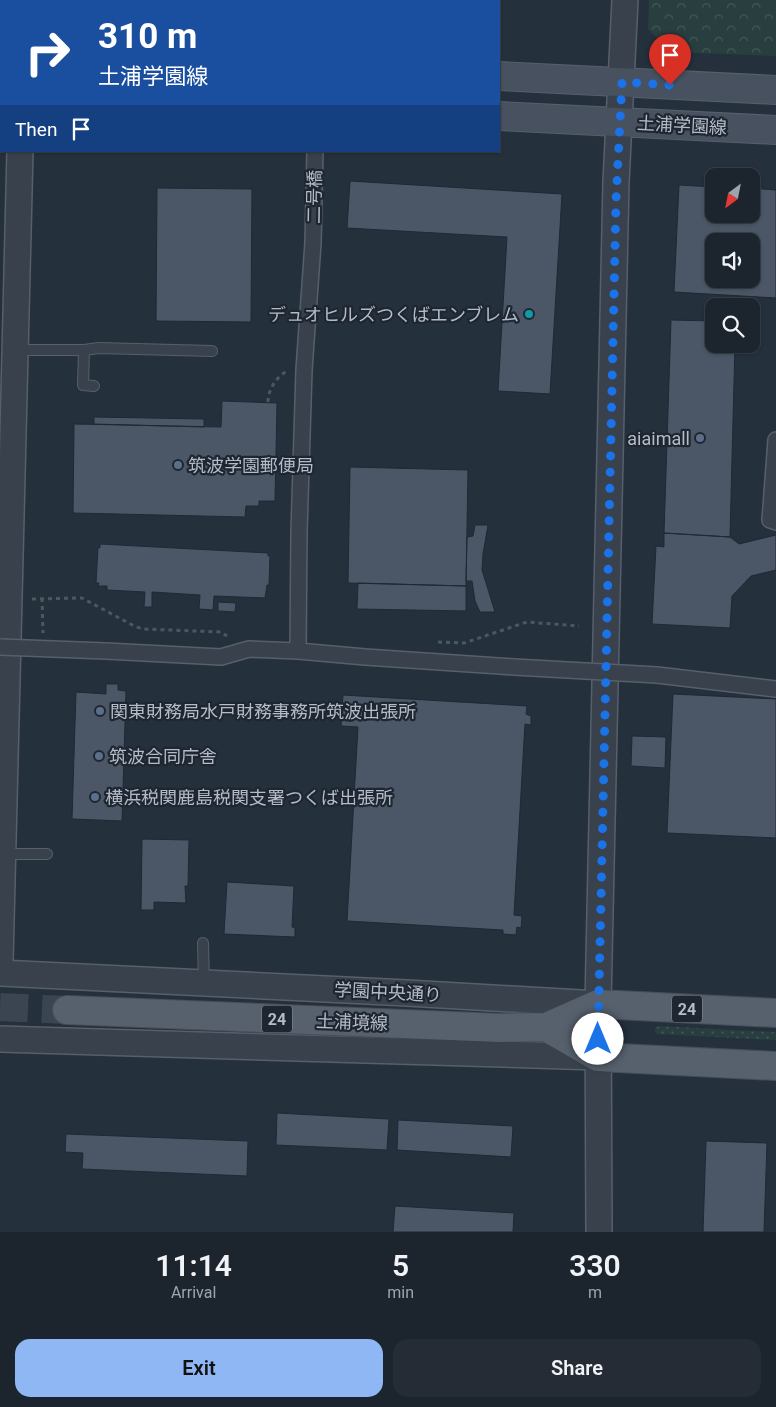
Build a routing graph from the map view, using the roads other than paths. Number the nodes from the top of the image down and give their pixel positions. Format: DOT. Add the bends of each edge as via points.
graph roads {
  1 [pos="625,0"];
  2 [pos="500,76"];
  3 [pos="622,82"];
  4 [pos="776,90"];
  5 [pos="500,116"];
  6 [pos="619,122"];
  7 [pos="776,130"];
  8 [pos="20,152"];
  9 [pos="315,152"];
  10 [pos="16,350"];
  11 [pos="84,350"];
  12 [pos="212,351"];
  13 [pos="94,386"];
  14 [pos="776,440"];
  15 [pos="776,522"];
  16 [pos="0,647"];
  17 [pos="298,651"];
  18 [pos="776,688"];
  19 [pos="3,854"];
  20 [pos="47,854"];
  21 [pos="203,943"];
  22 [pos="0,962"];
  23 [pos="0,973"];
  24 [pos="204,983"];
  25 [pos="598,1004"];
  26 [pos="68,1010"];
  27 [pos="776,1013"];
  28 [pos="546,1027"];
  29 [pos="0,1039"];
  30 [pos="598,1057"];
  31 [pos="776,1066"];
  32 [pos="599,1232"];
  1 -- 3 [label="street"];
  2 -- 3 [label="main road"];
  3 -- 4 [label="main road"];
  3 -- 6 [label="street"];
  5 -- 6 [label="main road, 土浦学園線"];
  6 -- 7 [label="main road, 土浦学園線"];
  6 -- 25 [label="street"];
  8 -- 10 [label="street"];
  9 -- 17 [label="street, 二号橋" via="313,243 304,370"];
  10 -- 11 [label="lane"];
  10 -- 19 [label="street"];
  11 -- 12 [label="lane"];
  11 -- 13 [label="lane" via="83,386"];
  14 -- 15 [label="street" via="770,520"];
  16 -- 17 [label="street, bridge" via="221,657 249,649"];
  17 -- 18 [label="street, bridge" via="657,675"];
  19 -- 20 [label="lane"];
  19 -- 22 [label="street"];
  21 -- 24 [label="lane"];
  23 -- 24 [label="street, 学園中央通り"];
  24 -- 25 [label="street, 学園中央通り"];
  25 -- 27 [label="main road, 学園中央通り / 24"];
  25 -- 28 [label="main road, 土浦境線 / 24"];
  25 -- 30 [label="street"];
  26 -- 28 [label="main road, 土浦境線 / 24" via="500,1028"];
  28 -- 30 [label="main road"];
  29 -- 30 [label="street"];
  30 -- 31 [label="main road"];
  30 -- 32 [label="street"];
}
